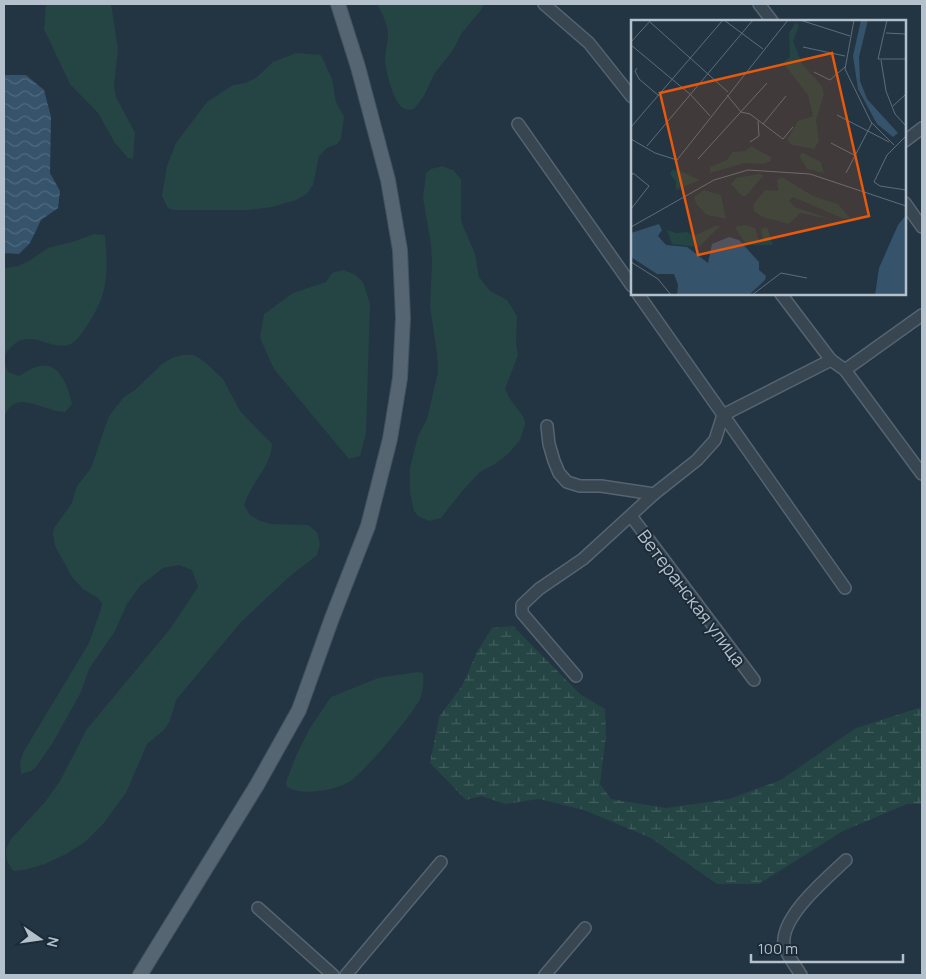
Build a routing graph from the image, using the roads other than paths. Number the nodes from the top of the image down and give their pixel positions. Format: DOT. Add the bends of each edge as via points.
graph roads {
  1 [pos="338,4"];
  2 [pos="544,4"];
  3 [pos="759,4"];
  4 [pos="771,20"];
  5 [pos="631,96"];
  6 [pos="518,124"];
  7 [pos="922,128"];
  8 [pos="906,140"];
  9 [pos="906,204"];
  10 [pos="922,227"];
  11 [pos="631,285"];
  12 [pos="639,295"];
  13 [pos="782,295"];
  14 [pos="922,315"];
  15 [pos="831,360"];
  16 [pos="845,370"];
  17 [pos="723,415"];
  18 [pos="547,426"];
  19 [pos="922,474"];
  20 [pos="654,494"];
  21 [pos="631,516"];
  22 [pos="845,588"];
  23 [pos="576,676"];
  24 [pos="754,680"];
  25 [pos="846,860"];
  26 [pos="441,862"];
  27 [pos="258,908"];
  28 [pos="585,928"];
  29 [pos="140,975"];
  30 [pos="333,975"];
  31 [pos="346,975"];
  32 [pos="545,975"];
  33 [pos="801,975"];
  1 -- 29 [label="main road" via="388,180 400,250 403,318 400,378 390,439 368,526 299,710 257,785"];
  2 -- 5 [label="street" via="589,43"];
  3 -- 4 [label="street"];
  6 -- 11 [label="street"];
  7 -- 8 [label="street"];
  9 -- 10 [label="street"];
  12 -- 17 [label="street"];
  13 -- 15 [label="street"];
  14 -- 16 [label="street"];
  15 -- 16 [label="street"];
  15 -- 17 [label="street"];
  16 -- 19 [label="street"];
  17 -- 20 [label="street" via="714,440 697,460"];
  17 -- 22 [label="street"];
  18 -- 20 [label="street" via="554,461 567,482"];
  20 -- 21 [label="street"];
  21 -- 23 [label="street" via="583,559 539,589 522,605 522,613"];
  21 -- 24 [label="street, Ветеранская улица"];
  25 -- 33 [label="street" via="790,920 784,935 785,948"];
  26 -- 31 [label="street"];
  27 -- 30 [label="street"];
  28 -- 32 [label="street"];
}
